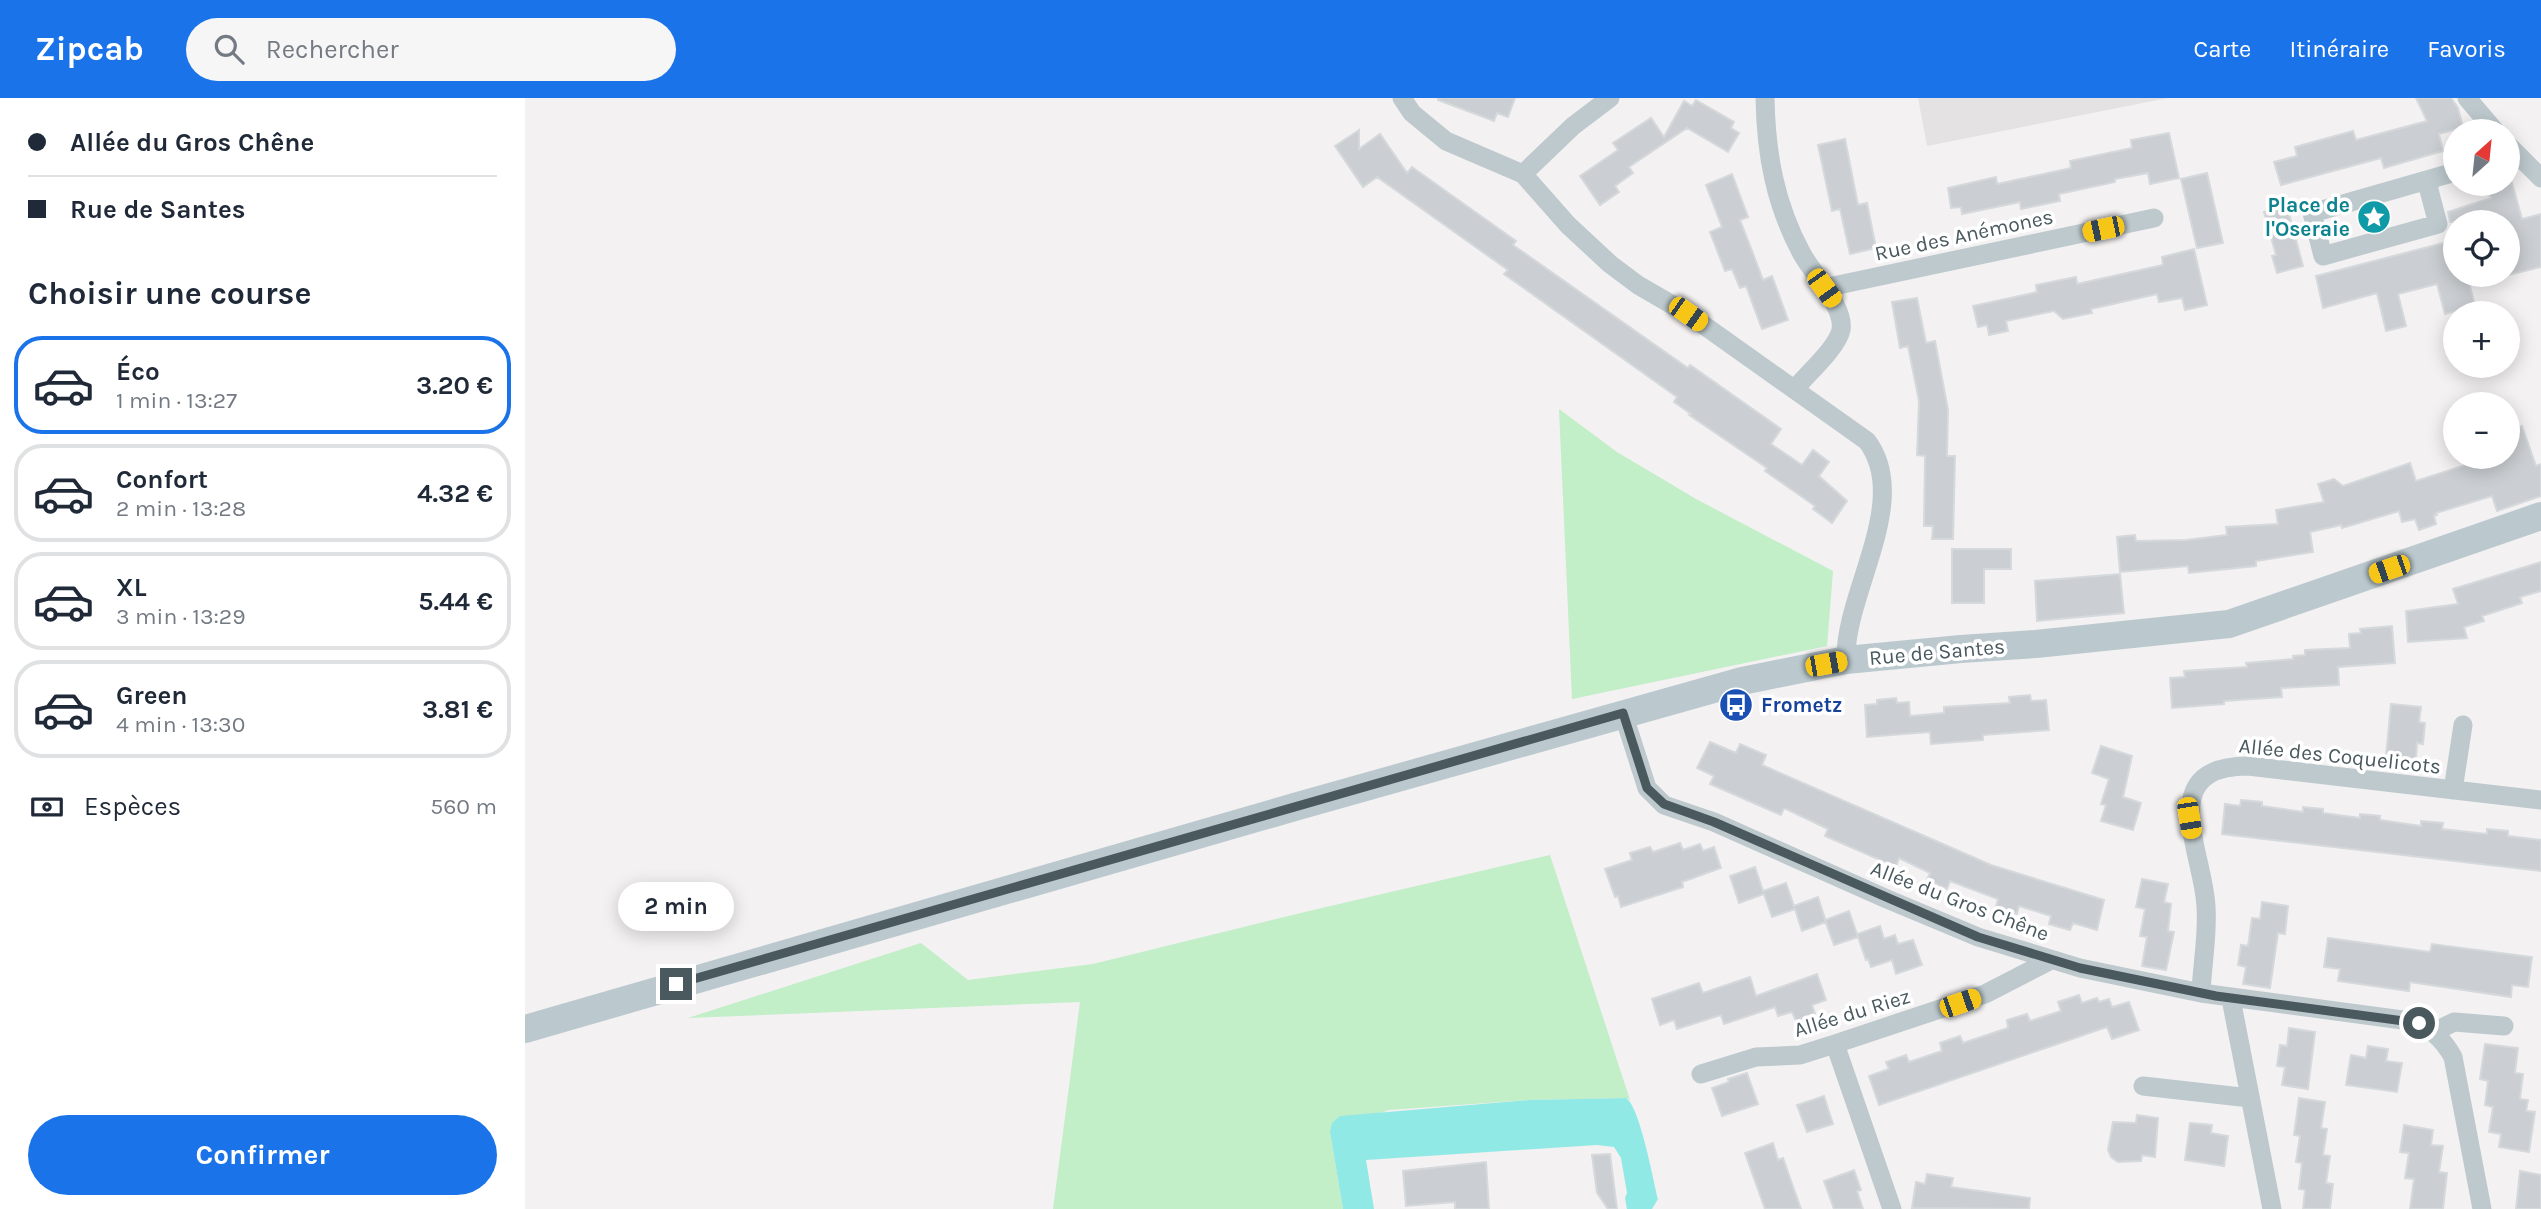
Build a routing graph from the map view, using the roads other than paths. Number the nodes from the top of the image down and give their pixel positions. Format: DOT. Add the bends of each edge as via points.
graph roads {
  1 [pos="1402,98"];
  2 [pos="1610,98"];
  3 [pos="1765,98"];
  4 [pos="2467,98"];
  5 [pos="2485,119"];
  6 [pos="2520,157"];
  7 [pos="1523,174"];
  8 [pos="2443,176"];
  9 [pos="2541,178"];
  10 [pos="2429,180"];
  11 [pos="2154,218"];
  12 [pos="1824,288"];
  13 [pos="1795,389"];
  14 [pos="2541,516"];
  15 [pos="1846,660"];
  16 [pos="1623,713"];
  17 [pos="2463,725"];
  18 [pos="2453,790"];
  19 [pos="2541,800"];
  20 [pos="2051,960"];
  21 [pos="2201,993"];
  22 [pos="2231,999"];
  23 [pos="2504,1026"];
  24 [pos="525,1029"];
  25 [pos="2434,1032"];
  26 [pos="1835,1044"];
  27 [pos="1701,1074"];
  28 [pos="2143,1086"];
  29 [pos="2250,1098"];
  30 [pos="1892,1209"];
  31 [pos="2272,1209"];
  32 [pos="2482,1209"];
  1 -- 7 [label="street" via="1412,113 1446,141"];
  2 -- 7 [label="street"];
  3 -- 12 [label="street" via="1768,152 1780,208"];
  4 -- 5 [label="street"];
  6 -- 9 [label="street"];
  7 -- 13 [label="street" via="1609,264"];
  8 -- 10 [label="street"];
  10 -- 10 [label="street" via="2312,212 2323,256 2438,224"];
  11 -- 12 [label="street, Rue des Anémones"];
  12 -- 13 [label="street" via="1840,316 1839,334"];
  13 -- 15 [label="street" via="1867,441 1880,463 1872,555 1848,628"];
  14 -- 15 [label="street, Rue de Santes" via="2229,624"];
  15 -- 16 [label="street, Rue de Santes"];
  16 -- 20 [label="street, Allée du Gros Chêne" via="1647,788 1664,804 1940,922"];
  16 -- 24 [label="street, Rue de Santes"];
  17 -- 18 [label="street, Allée des Coquelicots"];
  18 -- 19 [label="street, Allée des Coquelicots"];
  18 -- 21 [label="street, Allée des Coquelicots" via="2233,766 2209,774 2200,782 2189,818 2206,906"];
  20 -- 21 [label="street, Allée du Gros Chêne"];
  20 -- 26 [label="street, Allée du Riez" via="1985,994"];
  21 -- 22 [label="street, Allée du Gros Chêne"];
  22 -- 25 [label="street, Allée du Gros Chêne" via="2410,1021"];
  22 -- 29 [label="street"];
  23 -- 25 [label="street" via="2454,1022"];
  25 -- 32 [label="street" via="2453,1057"];
  26 -- 27 [label="street, Allée du Riez" via="1800,1055 1756,1057"];
  26 -- 30 [label="street"];
  28 -- 29 [label="street"];
  29 -- 31 [label="street"];
}
